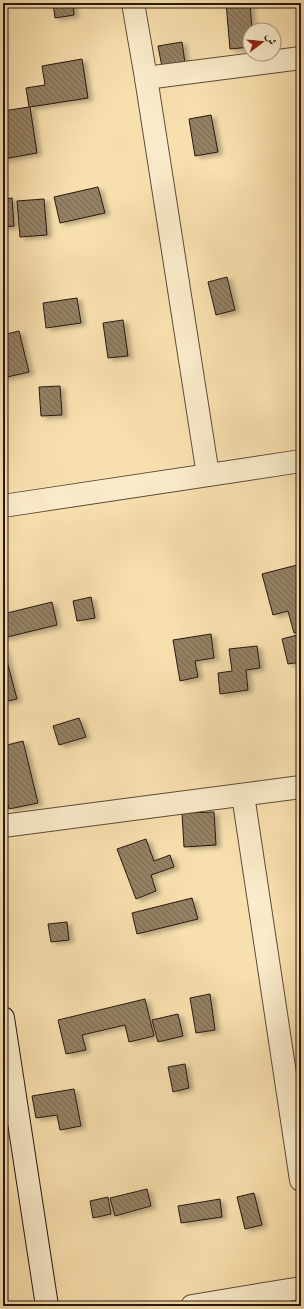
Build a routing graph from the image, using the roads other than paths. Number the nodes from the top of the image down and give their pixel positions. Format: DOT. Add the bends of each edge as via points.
graph roads {
  1 [pos="133,3"];
  2 [pos="301,58"];
  3 [pos="146,78"];
  4 [pos="301,461"];
  5 [pos="208,474"];
  6 [pos="3,506"];
  7 [pos="301,787"];
  8 [pos="243,795"];
  9 [pos="3,826"];
  10 [pos="3,1018"];
  11 [pos="301,1180"];
  12 [pos="301,1288"];
  13 [pos="46,1306"];
  14 [pos="192,1306"];
  1 -- 3 [label="street"];
  2 -- 3 [label="street"];
  3 -- 5 [label="street"];
  4 -- 5 [label="street"];
  5 -- 6 [label="street"];
  7 -- 8 [label="street"];
  8 -- 9 [label="street"];
  8 -- 11 [label="street"];
  10 -- 13 [label="street"];
  12 -- 14 [label="street"];
}
